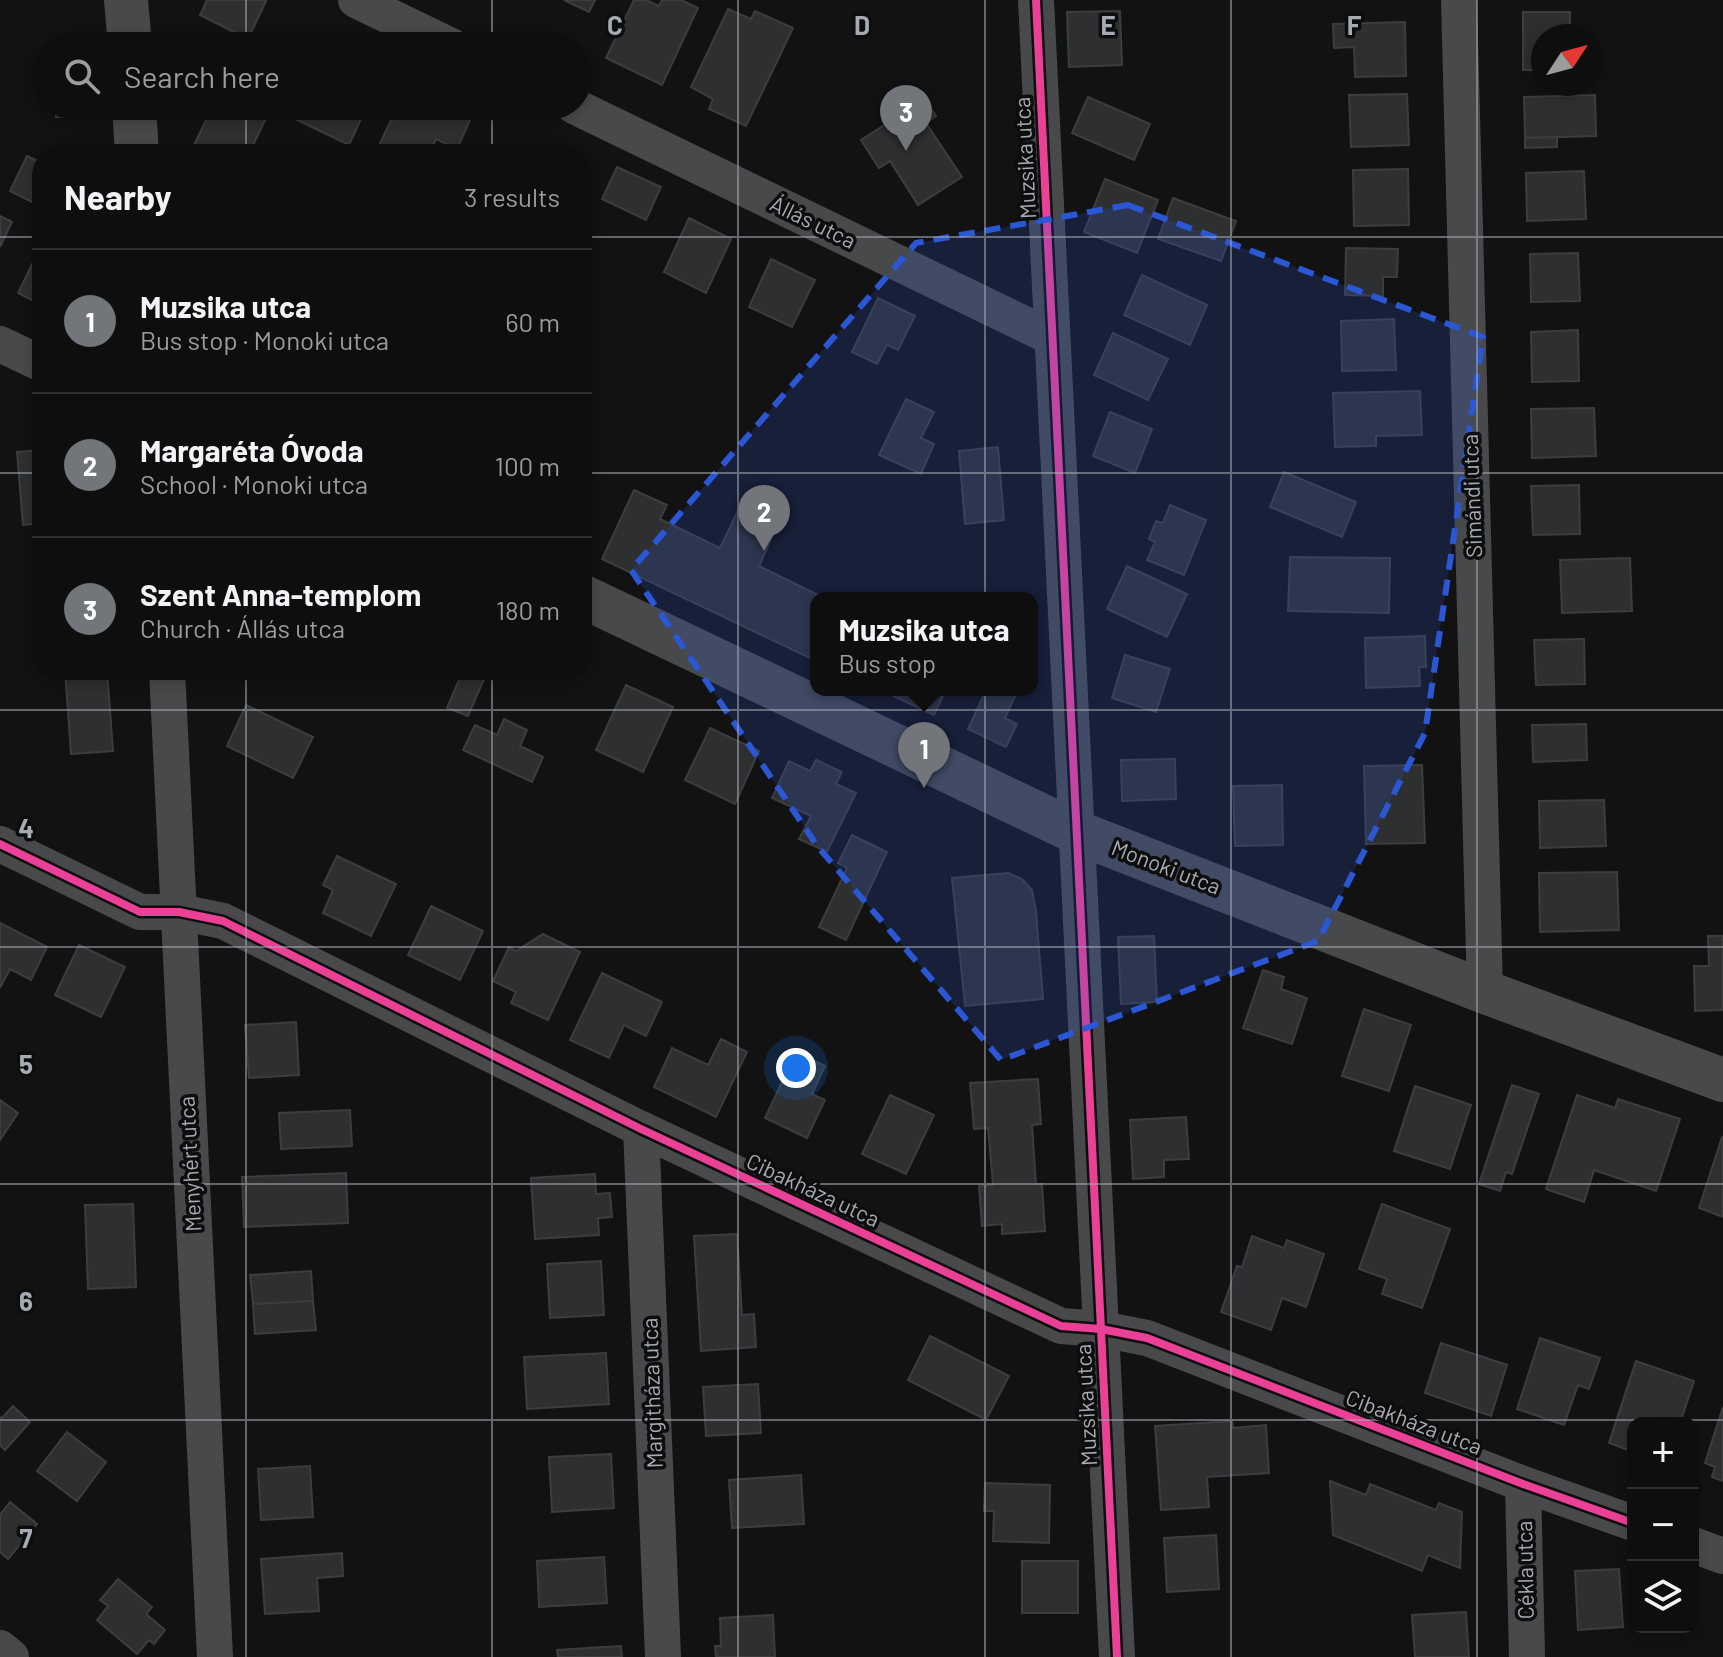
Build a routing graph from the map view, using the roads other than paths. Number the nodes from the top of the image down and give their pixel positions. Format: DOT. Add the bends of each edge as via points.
graph roads {
  1 [pos="126,0"];
  2 [pos="356,0"];
  3 [pos="1036,0"];
  4 [pos="1459,0"];
  5 [pos="129,32"];
  6 [pos="422,32"];
  7 [pos="592,115"];
  8 [pos="135,120"];
  9 [pos="136,144"];
  10 [pos="1051,337"];
  11 [pos="0,344"];
  12 [pos="32,359"];
  13 [pos="592,601"];
  14 [pos="167,680"];
  15 [pos="1076,832"];
  16 [pos="0,844"];
  17 [pos="179,912"];
  18 [pos="1485,992"];
  19 [pos="1723,1080"];
  20 [pos="641,1129"];
  21 [pos="1101,1329"];
  22 [pos="1523,1484"];
  23 [pos="1627,1521"];
  24 [pos="1699,1547"];
  25 [pos="1723,1556"];
  26 [pos="0,1648"];
  27 [pos="11,1657"];
  28 [pos="215,1657"];
  29 [pos="663,1657"];
  30 [pos="1117,1657"];
  31 [pos="1527,1657"];
  1 -- 5 [label="street"];
  2 -- 6 [label="street"];
  3 -- 10 [label="street, Muzsika utca"];
  4 -- 18 [label="street, Simándi utca"];
  7 -- 10 [label="street, Állás utca"];
  8 -- 9 [label="street"];
  10 -- 15 [label="street, Muzsika utca"];
  11 -- 12 [label="street"];
  13 -- 15 [label="street, Monoki utca"];
  14 -- 17 [label="street, Menyhért utca"];
  15 -- 18 [label="street, Monoki utca"];
  15 -- 21 [label="street, Muzsika utca"];
  16 -- 17 [label="street, Cibakháza utca" via="140,912"];
  17 -- 20 [label="street, Cibakháza utca" via="223,921"];
  17 -- 28 [label="street, Menyhért utca"];
  18 -- 19 [label="street, Monoki utca"];
  20 -- 21 [label="street, Cibakháza utca" via="1061,1326"];
  20 -- 29 [label="street, Margitháza utca"];
  21 -- 22 [label="street, Cibakháza utca" via="1147,1338"];
  21 -- 30 [label="street, Muzsika utca"];
  22 -- 23 [label="street, Cibakháza utca"];
  22 -- 31 [label="street, Cékla utca"];
  24 -- 25 [label="street"];
  26 -- 27 [label="street"];
}
